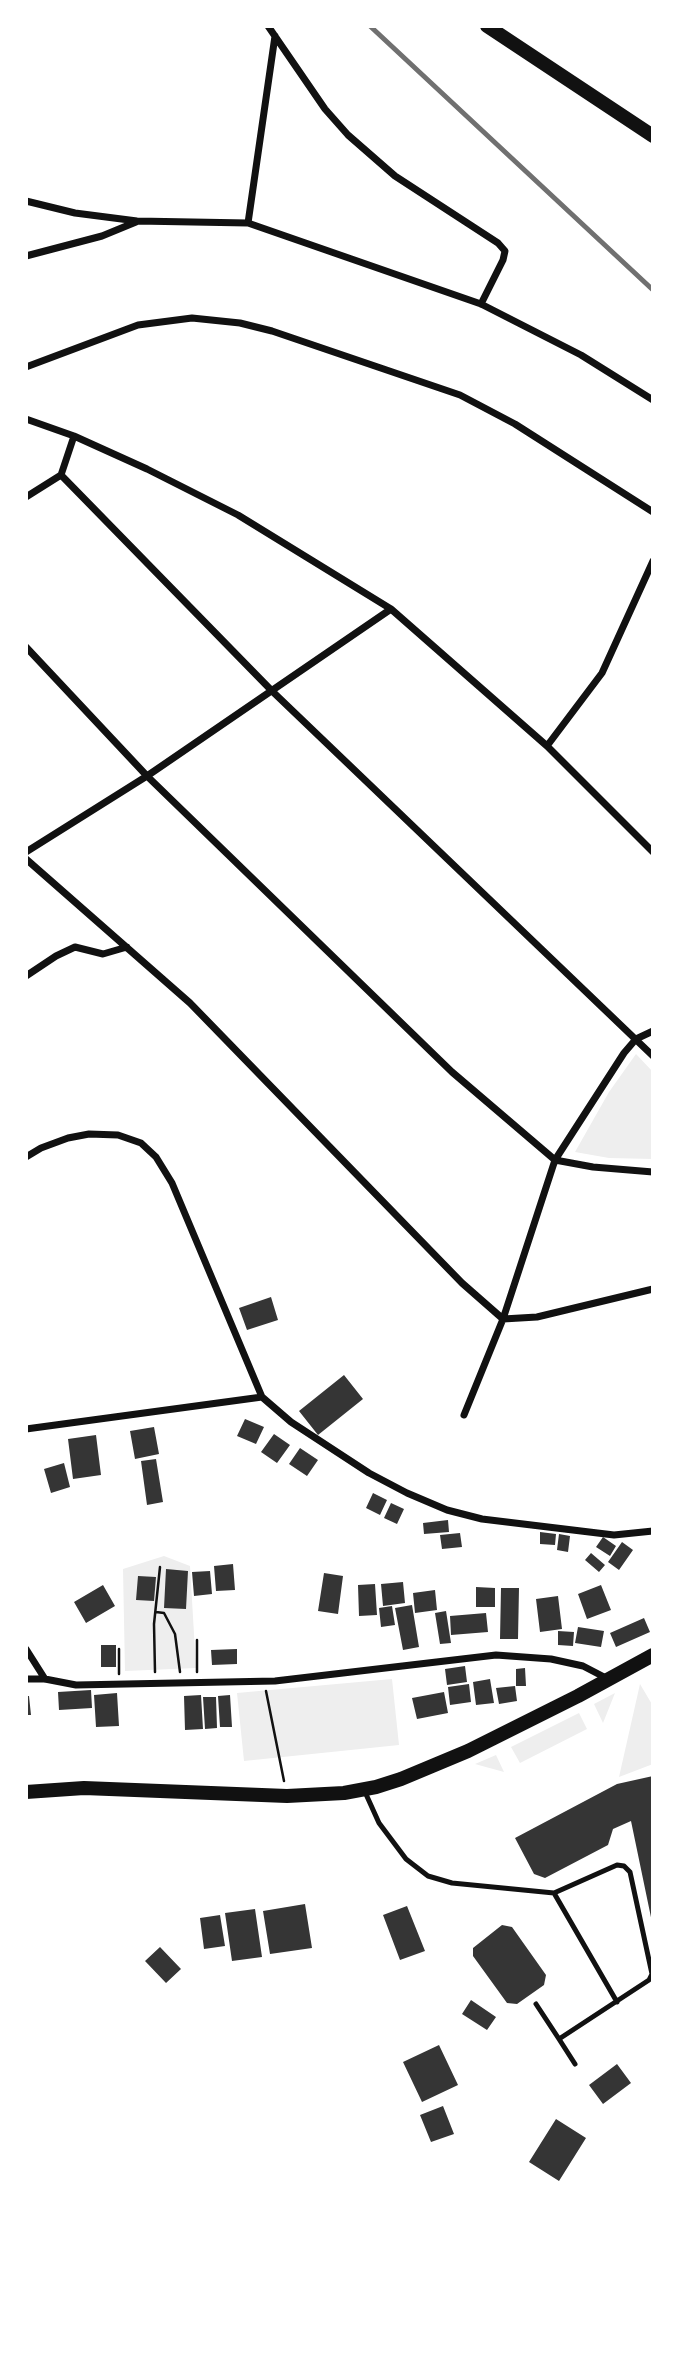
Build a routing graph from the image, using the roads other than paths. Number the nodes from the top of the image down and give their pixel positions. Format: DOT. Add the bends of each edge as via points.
graph roads {
  1 [pos="268,26"];
  2 [pos="487,26"];
  3 [pos="276,35"];
  4 [pos="651,136"];
  5 [pos="26,201"];
  6 [pos="137,222"];
  7 [pos="248,223"];
  8 [pos="26,256"];
  9 [pos="481,304"];
  10 [pos="26,367"];
  11 [pos="653,400"];
  12 [pos="26,419"];
  13 [pos="74,436"];
  14 [pos="61,475"];
  15 [pos="26,498"];
  16 [pos="653,512"];
  17 [pos="653,561"];
  18 [pos="391,609"];
  19 [pos="26,647"];
  20 [pos="273,692"];
  21 [pos="547,746"];
  22 [pos="148,776"];
  23 [pos="26,852"];
  24 [pos="653,852"];
  25 [pos="26,859"];
  26 [pos="127,947"];
  27 [pos="26,976"];
  28 [pos="653,1031"];
  29 [pos="636,1039"];
  30 [pos="653,1056"];
  31 [pos="26,1157"];
  32 [pos="555,1160"];
  33 [pos="653,1172"];
  34 [pos="653,1289"];
  35 [pos="503,1319"];
  36 [pos="262,1396"];
  37 [pos="464,1415"];
  38 [pos="26,1429"];
  39 [pos="653,1531"];
  40 [pos="26,1649"];
  41 [pos="653,1655"];
  42 [pos="26,1679"];
  43 [pos="45,1679"];
  44 [pos="608,1679"];
  45 [pos="364,1789"];
  46 [pos="26,1792"];
  47 [pos="554,1893"];
  48 [pos="617,2002"];
  49 [pos="536,2004"];
  50 [pos="559,2039"];
  51 [pos="575,2064"];
  1 -- 3 [label="street"];
  2 -- 4 [label="main road"];
  3 -- 7 [label="street"];
  3 -- 9 [label="street" via="348,135 395,176 505,251"];
  5 -- 6 [label="street"];
  6 -- 7 [label="street"];
  6 -- 8 [label="street"];
  7 -- 9 [label="street"];
  9 -- 11 [label="street" via="581,355"];
  10 -- 16 [label="street" via="138,325 192,318 240,323 460,395 515,424"];
  12 -- 13 [label="street"];
  13 -- 14 [label="street"];
  13 -- 18 [label="street" via="238,515"];
  14 -- 15 [label="street"];
  14 -- 20 [label="street"];
  17 -- 21 [label="street" via="601,673"];
  18 -- 20 [label="street"];
  18 -- 21 [label="street"];
  19 -- 22 [label="street"];
  20 -- 22 [label="street"];
  20 -- 29 [label="street"];
  21 -- 24 [label="street"];
  22 -- 23 [label="street"];
  22 -- 32 [label="street" via="452,1072"];
  25 -- 26 [label="street"];
  26 -- 27 [label="street" via="103,954 75,947"];
  26 -- 35 [label="street" via="190,1003 462,1283"];
  28 -- 29 [label="street"];
  29 -- 30 [label="street"];
  29 -- 32 [label="street"];
  31 -- 36 [label="street" via="89,1134 118,1135 141,1143 156,1157 172,1183"];
  32 -- 33 [label="street"];
  32 -- 35 [label="street"];
  34 -- 35 [label="street" via="537,1317"];
  35 -- 37 [label="street"];
  36 -- 38 [label="street"];
  36 -- 39 [label="street" via="291,1422 369,1473 447,1510 482,1519 602,1534"];
  40 -- 43 [label="street"];
  41 -- 44 [label="main road"];
  42 -- 43 [label="street"];
  43 -- 44 [label="street" via="76,1685 264,1681 496,1655 551,1659 583,1666"];
  44 -- 45 [label="main road" via="438,1765"];
  45 -- 46 [label="main road" via="287,1796 84,1788"];
  45 -- 47 [label="lane" via="379,1823 406,1859 428,1876 452,1883"];
  47 -- 48 [label="lane"];
  47 -- 48 [label="lane" via="617,1865 630,1872 652,1973"];
  48 -- 50 [label="lane"];
  49 -- 50 [label="lane"];
  50 -- 51 [label="lane"];
}
